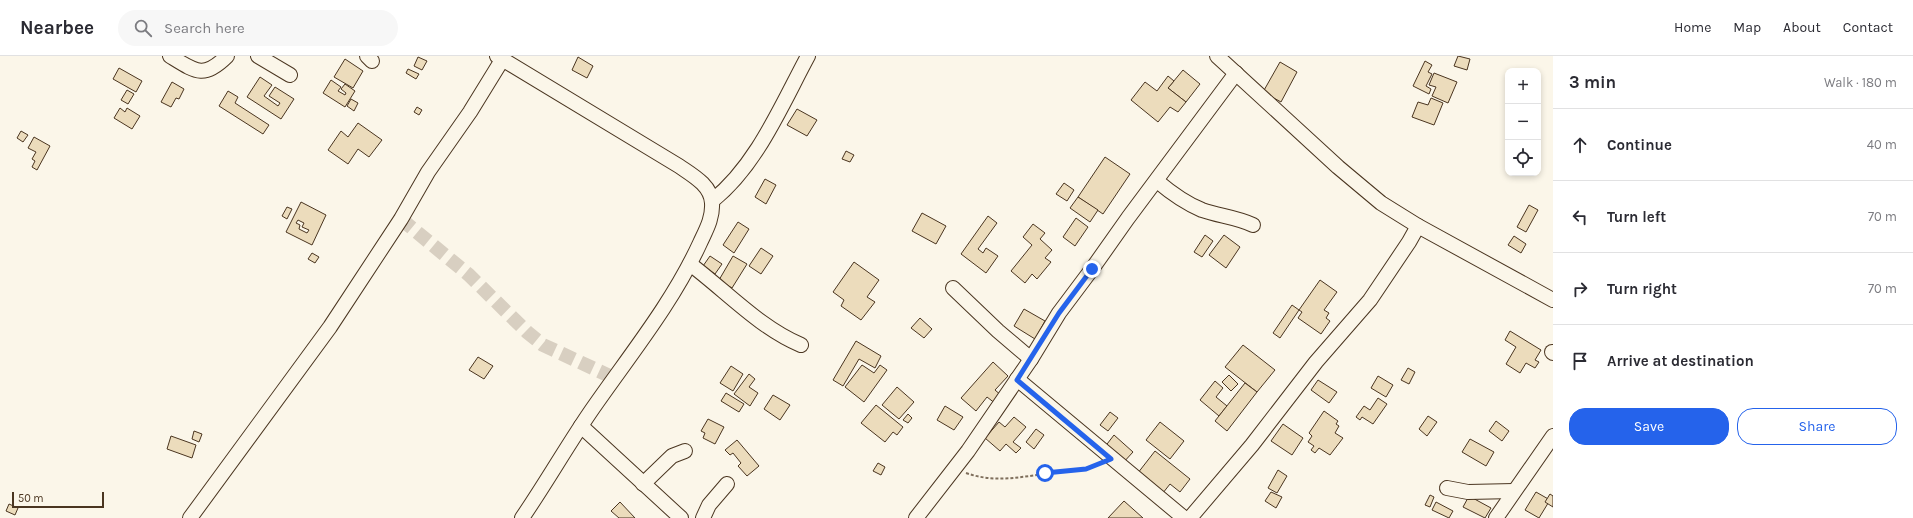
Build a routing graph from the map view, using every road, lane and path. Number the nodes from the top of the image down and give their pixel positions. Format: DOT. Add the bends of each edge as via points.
graph roads {
  1 [pos="170,56"];
  2 [pos="228,56"];
  3 [pos="258,56"];
  4 [pos="808,56"];
  5 [pos="1217,56"];
  6 [pos="499,58"];
  7 [pos="1236,73"];
  8 [pos="290,75"];
  9 [pos="1156,181"];
  10 [pos="712,201"];
  11 [pos="1253,225"];
  12 [pos="1418,226"];
  13 [pos="690,264"];
  14 [pos="953,288"];
  15 [pos="1553,300"];
  16 [pos="801,345"];
  17 [pos="1031,359"];
  18 [pos="1017,380"];
  19 [pos="581,426"];
  20 [pos="1553,436"];
  21 [pos="685,451"];
  22 [pos="1111,459"];
  23 [pos="954,469"];
  24 [pos="643,484"];
  25 [pos="727,484"];
  26 [pos="1446,488"];
  27 [pos="1514,491"];
  28 [pos="190,518"];
  29 [pos="522,518"];
  30 [pos="681,518"];
  31 [pos="703,518"];
  32 [pos="916,518"];
  33 [pos="1184,518"];
  34 [pos="1190,518"];
  35 [pos="1496,518"];
  1 -- 2 [label="street" via="202,72 218,65"];
  3 -- 8 [label="street"];
  4 -- 10 [label="street" via="759,147 738,177"];
  5 -- 7 [label="street"];
  6 -- 10 [label="street" via="679,166 701,181"];
  6 -- 28 [label="street" via="470,112 428,172 401,220 330,327"];
  7 -- 9 [label="street"];
  7 -- 12 [label="street" via="1344,172 1381,202"];
  9 -- 11 [label="street" via="1177,197 1201,209 1234,217"];
  9 -- 17 [label="street" via="1059,313"];
  10 -- 13 [label="street" via="712,214"];
  12 -- 15 [label="street"];
  12 -- 34 [label="street" via="1370,300 1316,362 1252,445"];
  13 -- 16 [label="street" via="766,326"];
  13 -- 19 [label="street" via="677,288"];
  14 -- 17 [label="street"];
  17 -- 18 [label="street"];
  18 -- 22 [label="street"];
  18 -- 23 [label="street"];
  19 -- 24 [label="street"];
  19 -- 29 [label="street"];
  20 -- 27 [label="street"];
  21 -- 24 [label="street" via="672,456"];
  22 -- 23 [label="path" via="1086,469 1015,479 983,478"];
  22 -- 33 [label="street"];
  23 -- 32 [label="street"];
  24 -- 30 [label="street"];
  25 -- 31 [label="street" via="709,505"];
  26 -- 27 [label="street" via="1468,492"];
  27 -- 35 [label="street"];
}
